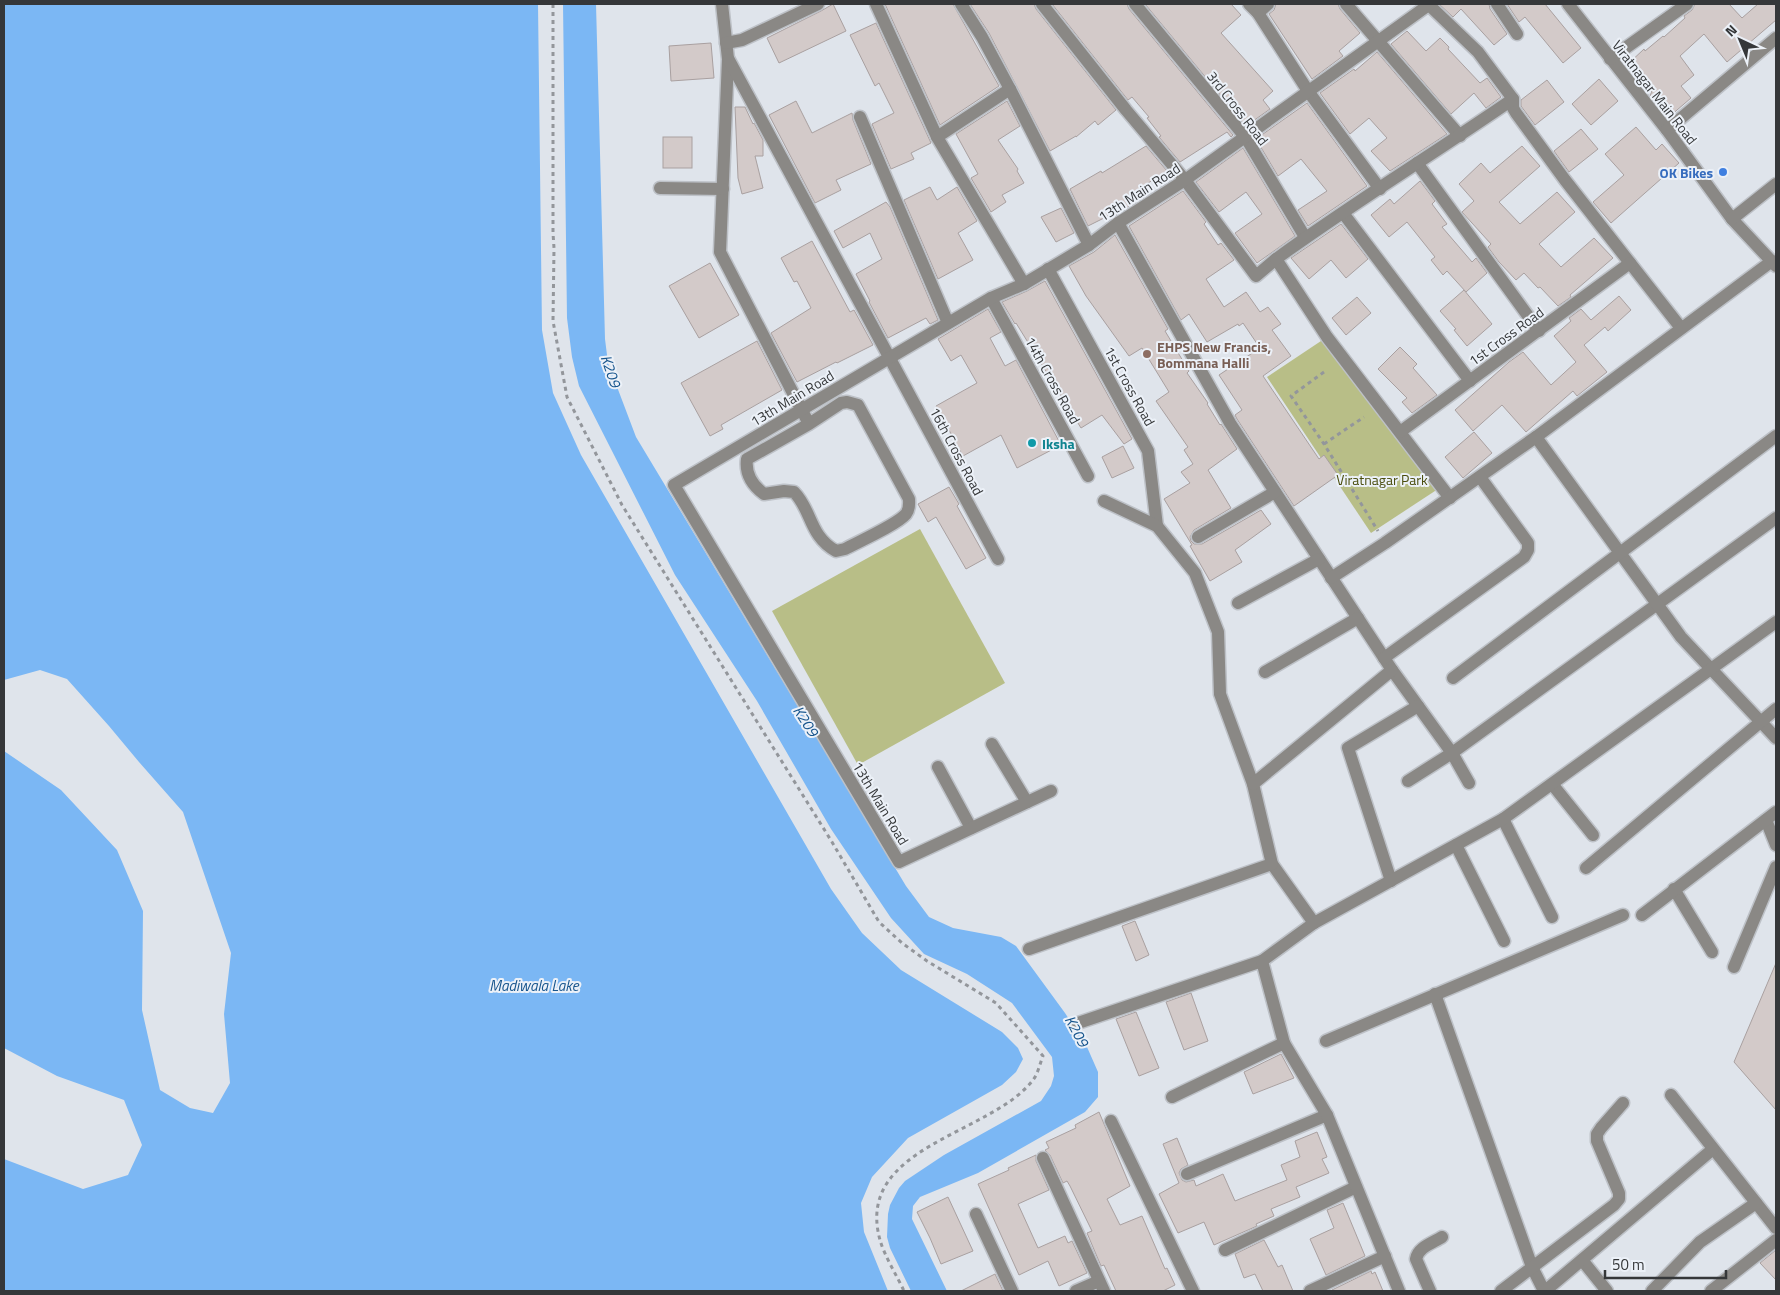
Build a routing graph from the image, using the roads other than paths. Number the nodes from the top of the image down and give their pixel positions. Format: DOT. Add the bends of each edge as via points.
graph roads {
  1 [pos="722,4"];
  2 [pos="818,4"];
  3 [pos="876,4"];
  4 [pos="960,4"];
  5 [pos="1042,4"];
  6 [pos="1136,4"];
  7 [pos="1268,4"];
  8 [pos="1346,4"];
  9 [pos="1430,4"];
  10 [pos="1497,4"];
  11 [pos="1568,4"];
  12 [pos="1687,4"];
  13 [pos="1254,8"];
  14 [pos="1517,34"];
  15 [pos="1776,38"];
  16 [pos="1378,40"];
  17 [pos="726,43"];
  18 [pos="728,59"];
  19 [pos="1610,59"];
  20 [pos="1010,88"];
  21 [pos="1308,91"];
  22 [pos="1513,98"];
  23 [pos="860,118"];
  24 [pos="1667,130"];
  25 [pos="1460,136"];
  26 [pos="937,137"];
  27 [pos="1246,138"];
  28 [pos="1417,164"];
  29 [pos="1186,180"];
  30 [pos="1776,184"];
  31 [pos="660,188"];
  32 [pos="723,189"];
  33 [pos="1380,189"];
  34 [pos="1343,213"];
  35 [pos="1732,219"];
  36 [pos="1118,223"];
  37 [pos="1305,237"];
  38 [pos="1089,245"];
  39 [pos="1276,259"];
  40 [pos="1630,263"];
  41 [pos="1774,264"];
  42 [pos="1048,269"];
  43 [pos="1024,284"];
  44 [pos="991,298"];
  45 [pos="948,323"];
  46 [pos="1681,328"];
  47 [pos="1539,331"];
  48 [pos="889,358"];
  49 [pos="1470,380"];
  50 [pos="801,410"];
  51 [pos="809,424"];
  52 [pos="1400,432"];
  53 [pos="1776,436"];
  54 [pos="1536,437"];
  55 [pos="1088,476"];
  56 [pos="1480,477"];
  57 [pos="1275,492"];
  58 [pos="1450,498"];
  59 [pos="1104,501"];
  60 [pos="1776,518"];
  61 [pos="1157,526"];
  62 [pos="1198,537"];
  63 [pos="1620,553"];
  64 [pos="1319,559"];
  65 [pos="998,560"];
  66 [pos="1331,578"];
  67 [pos="1238,604"];
  68 [pos="1657,605"];
  69 [pos="1358,618"];
  70 [pos="1776,622"];
  71 [pos="1384,658"];
  72 [pos="1392,670"];
  73 [pos="1712,670"];
  74 [pos="1265,672"];
  75 [pos="1453,678"];
  76 [pos="1418,706"];
  77 [pos="1776,709"];
  78 [pos="1762,722"];
  79 [pos="1776,738"];
  80 [pos="992,744"];
  81 [pos="1452,753"];
  82 [pos="938,767"];
  83 [pos="1408,782"];
  84 [pos="1470,783"];
  85 [pos="1253,784"];
  86 [pos="1552,784"];
  87 [pos="1050,791"];
  88 [pos="1027,802"];
  89 [pos="1771,816"];
  90 [pos="1503,819"];
  91 [pos="971,828"];
  92 [pos="1593,835"];
  93 [pos="1456,845"];
  94 [pos="1776,845"];
  95 [pos="1272,864"];
  96 [pos="1776,867"];
  97 [pos="1586,868"];
  98 [pos="1391,881"];
  99 [pos="1674,889"];
  100 [pos="1622,915"];
  101 [pos="1642,915"];
  102 [pos="1552,917"];
  103 [pos="1314,923"];
  104 [pos="1504,941"];
  105 [pos="1030,949"];
  106 [pos="1712,952"];
  107 [pos="1262,962"];
  108 [pos="1734,967"];
  109 [pos="1435,994"];
  110 [pos="1075,1024"];
  111 [pos="1326,1042"];
  112 [pos="1284,1043"];
  113 [pos="1671,1095"];
  114 [pos="1172,1097"];
  115 [pos="1623,1102"];
  116 [pos="1327,1115"];
  117 [pos="1111,1121"];
  118 [pos="1713,1149"];
  119 [pos="1043,1158"];
  120 [pos="1188,1174"];
  121 [pos="1356,1187"];
  122 [pos="1756,1202"];
  123 [pos="976,1214"];
  124 [pos="1776,1228"];
  125 [pos="1442,1237"];
  126 [pos="1776,1240"];
  127 [pos="1225,1250"];
  128 [pos="1385,1256"];
  129 [pos="1582,1260"];
  130 [pos="1532,1267"];
  131 [pos="1102,1286"];
  132 [pos="1012,1291"];
  133 [pos="1076,1291"];
  134 [pos="1193,1291"];
  135 [pos="1310,1291"];
  136 [pos="1400,1291"];
  137 [pos="1430,1291"];
  138 [pos="1501,1291"];
  139 [pos="1544,1291"];
  140 [pos="1607,1291"];
  141 [pos="1652,1291"];
  142 [pos="1711,1291"];
  1 -- 17 [label="street"];
  2 -- 17 [label="street" via="742,40"];
  3 -- 26 [label="street"];
  4 -- 20 [label="street"];
  5 -- 29 [label="street"];
  6 -- 27 [label="street, 3rd Cross Road"];
  7 -- 13 [label="street"];
  8 -- 16 [label="street"];
  9 -- 16 [label="street, 13th Main Road"];
  9 -- 22 [label="street" via="1478,52"];
  10 -- 14 [label="street"];
  11 -- 19 [label="street, Viratnagar Main Road"];
  12 -- 19 [label="street"];
  13 -- 21 [label="street"];
  15 -- 24 [label="street"];
  16 -- 21 [label="street, 13th Main Road"];
  16 -- 25 [label="street"];
  17 -- 18 [label="street"];
  18 -- 32 [label="street"];
  18 -- 48 [label="street, 16th Cross Road"];
  19 -- 24 [label="street, Viratnagar Main Road"];
  20 -- 26 [label="street"];
  20 -- 38 [label="street"];
  21 -- 27 [label="street, 13th Main Road"];
  21 -- 33 [label="street"];
  22 -- 25 [label="street"];
  22 -- 40 [label="street" via="1516,113"];
  23 -- 45 [label="street"];
  24 -- 35 [label="street, Viratnagar Main Road"];
  25 -- 28 [label="street"];
  26 -- 43 [label="street"];
  27 -- 29 [label="street, 13th Main Road"];
  27 -- 37 [label="street, 3rd Cross Road"];
  28 -- 33 [label="street"];
  28 -- 47 [label="street"];
  29 -- 36 [label="street, 13th Main Road"];
  29 -- 39 [label="street" via="1256,276"];
  30 -- 35 [label="street"];
  31 -- 32 [label="street"];
  32 -- 50 [label="street" via="720,252"];
  33 -- 34 [label="street"];
  34 -- 37 [label="street"];
  34 -- 49 [label="street"];
  35 -- 41 [label="street, Viratnagar Main Road"];
  36 -- 38 [label="street, 13th Main Road"];
  36 -- 57 [label="street" via="1230,424"];
  37 -- 39 [label="street"];
  38 -- 42 [label="street, 13th Main Road"];
  39 -- 52 [label="street" via="1327,337"];
  40 -- 46 [label="street"];
  40 -- 47 [label="street, 1st Cross Road"];
  41 -- 46 [label="street"];
  42 -- 43 [label="street, 13th Main Road"];
  42 -- 61 [label="street, 1st Cross Road" via="1148,451"];
  43 -- 44 [label="street, 13th Main Road"];
  44 -- 45 [label="street, 13th Main Road"];
  44 -- 55 [label="street, 14th Cross Road"];
  45 -- 48 [label="street, 13th Main Road"];
  46 -- 54 [label="street"];
  47 -- 49 [label="street, 1st Cross Road"];
  48 -- 50 [label="street, 13th Main Road"];
  48 -- 65 [label="street, 16th Cross Road"];
  49 -- 52 [label="street, 1st Cross Road"];
  50 -- 51 [label="street"];
  50 -- 91 [label="street, 13th Main Road" via="674,485 899,862"];
  51 -- 51 [label="street" via="841,403 858,406 908,499 907,513 836,551 812,527 794,492 764,494 755,487 746,468 747,459"];
  52 -- 58 [label="street"];
  53 -- 63 [label="street"];
  54 -- 56 [label="street"];
  54 -- 63 [label="street"];
  56 -- 58 [label="street"];
  56 -- 71 [label="street" via="1528,543 1528,550 1524,557"];
  57 -- 62 [label="street"];
  57 -- 64 [label="street"];
  58 -- 66 [label="street"];
  59 -- 61 [label="street"];
  60 -- 68 [label="street"];
  61 -- 85 [label="street" via="1195,574 1218,632 1220,694"];
  63 -- 68 [label="street"];
  63 -- 75 [label="street"];
  64 -- 66 [label="street"];
  64 -- 67 [label="street"];
  66 -- 69 [label="street"];
  68 -- 73 [label="street"];
  68 -- 81 [label="street"];
  69 -- 71 [label="street"];
  69 -- 74 [label="street"];
  70 -- 73 [label="street"];
  71 -- 72 [label="street"];
  72 -- 76 [label="street"];
  72 -- 85 [label="street"];
  73 -- 78 [label="street"];
  73 -- 86 [label="street"];
  76 -- 81 [label="street"];
  76 -- 98 [label="street" via="1348,748"];
  77 -- 78 [label="street"];
  78 -- 79 [label="street"];
  78 -- 97 [label="street"];
  80 -- 88 [label="street"];
  81 -- 83 [label="street"];
  81 -- 84 [label="street"];
  82 -- 91 [label="street"];
  85 -- 95 [label="street"];
  86 -- 90 [label="street"];
  86 -- 92 [label="street"];
  87 -- 88 [label="street, 13th Main Road"];
  88 -- 91 [label="street, 13th Main Road"];
  89 -- 94 [label="street"];
  89 -- 99 [label="street"];
  90 -- 93 [label="street"];
  90 -- 102 [label="street"];
  93 -- 98 [label="street"];
  93 -- 104 [label="street"];
  95 -- 103 [label="street"];
  95 -- 105 [label="street"];
  96 -- 108 [label="street"];
  98 -- 103 [label="street"];
  99 -- 101 [label="street"];
  99 -- 106 [label="street"];
  100 -- 109 [label="street"];
  103 -- 107 [label="street"];
  107 -- 110 [label="street"];
  107 -- 112 [label="street"];
  109 -- 111 [label="street"];
  109 -- 130 [label="street"];
  112 -- 114 [label="street"];
  112 -- 116 [label="street"];
  113 -- 118 [label="street"];
  115 -- 130 [label="street" via="1597,1134 1619,1199"];
  116 -- 120 [label="street"];
  116 -- 121 [label="street"];
  117 -- 134 [label="street"];
  118 -- 122 [label="street"];
  118 -- 129 [label="street"];
  119 -- 131 [label="street"];
  121 -- 127 [label="street"];
  121 -- 128 [label="street"];
  122 -- 124 [label="street"];
  122 -- 141 [label="street" via="1700,1242"];
  123 -- 132 [label="street"];
  125 -- 137 [label="street" via="1417,1254 1416,1259"];
  126 -- 142 [label="street"];
  128 -- 135 [label="street"];
  128 -- 136 [label="street"];
  129 -- 139 [label="street"];
  129 -- 140 [label="street"];
  130 -- 138 [label="street"];
  130 -- 139 [label="street"];
  131 -- 133 [label="street"];
}
